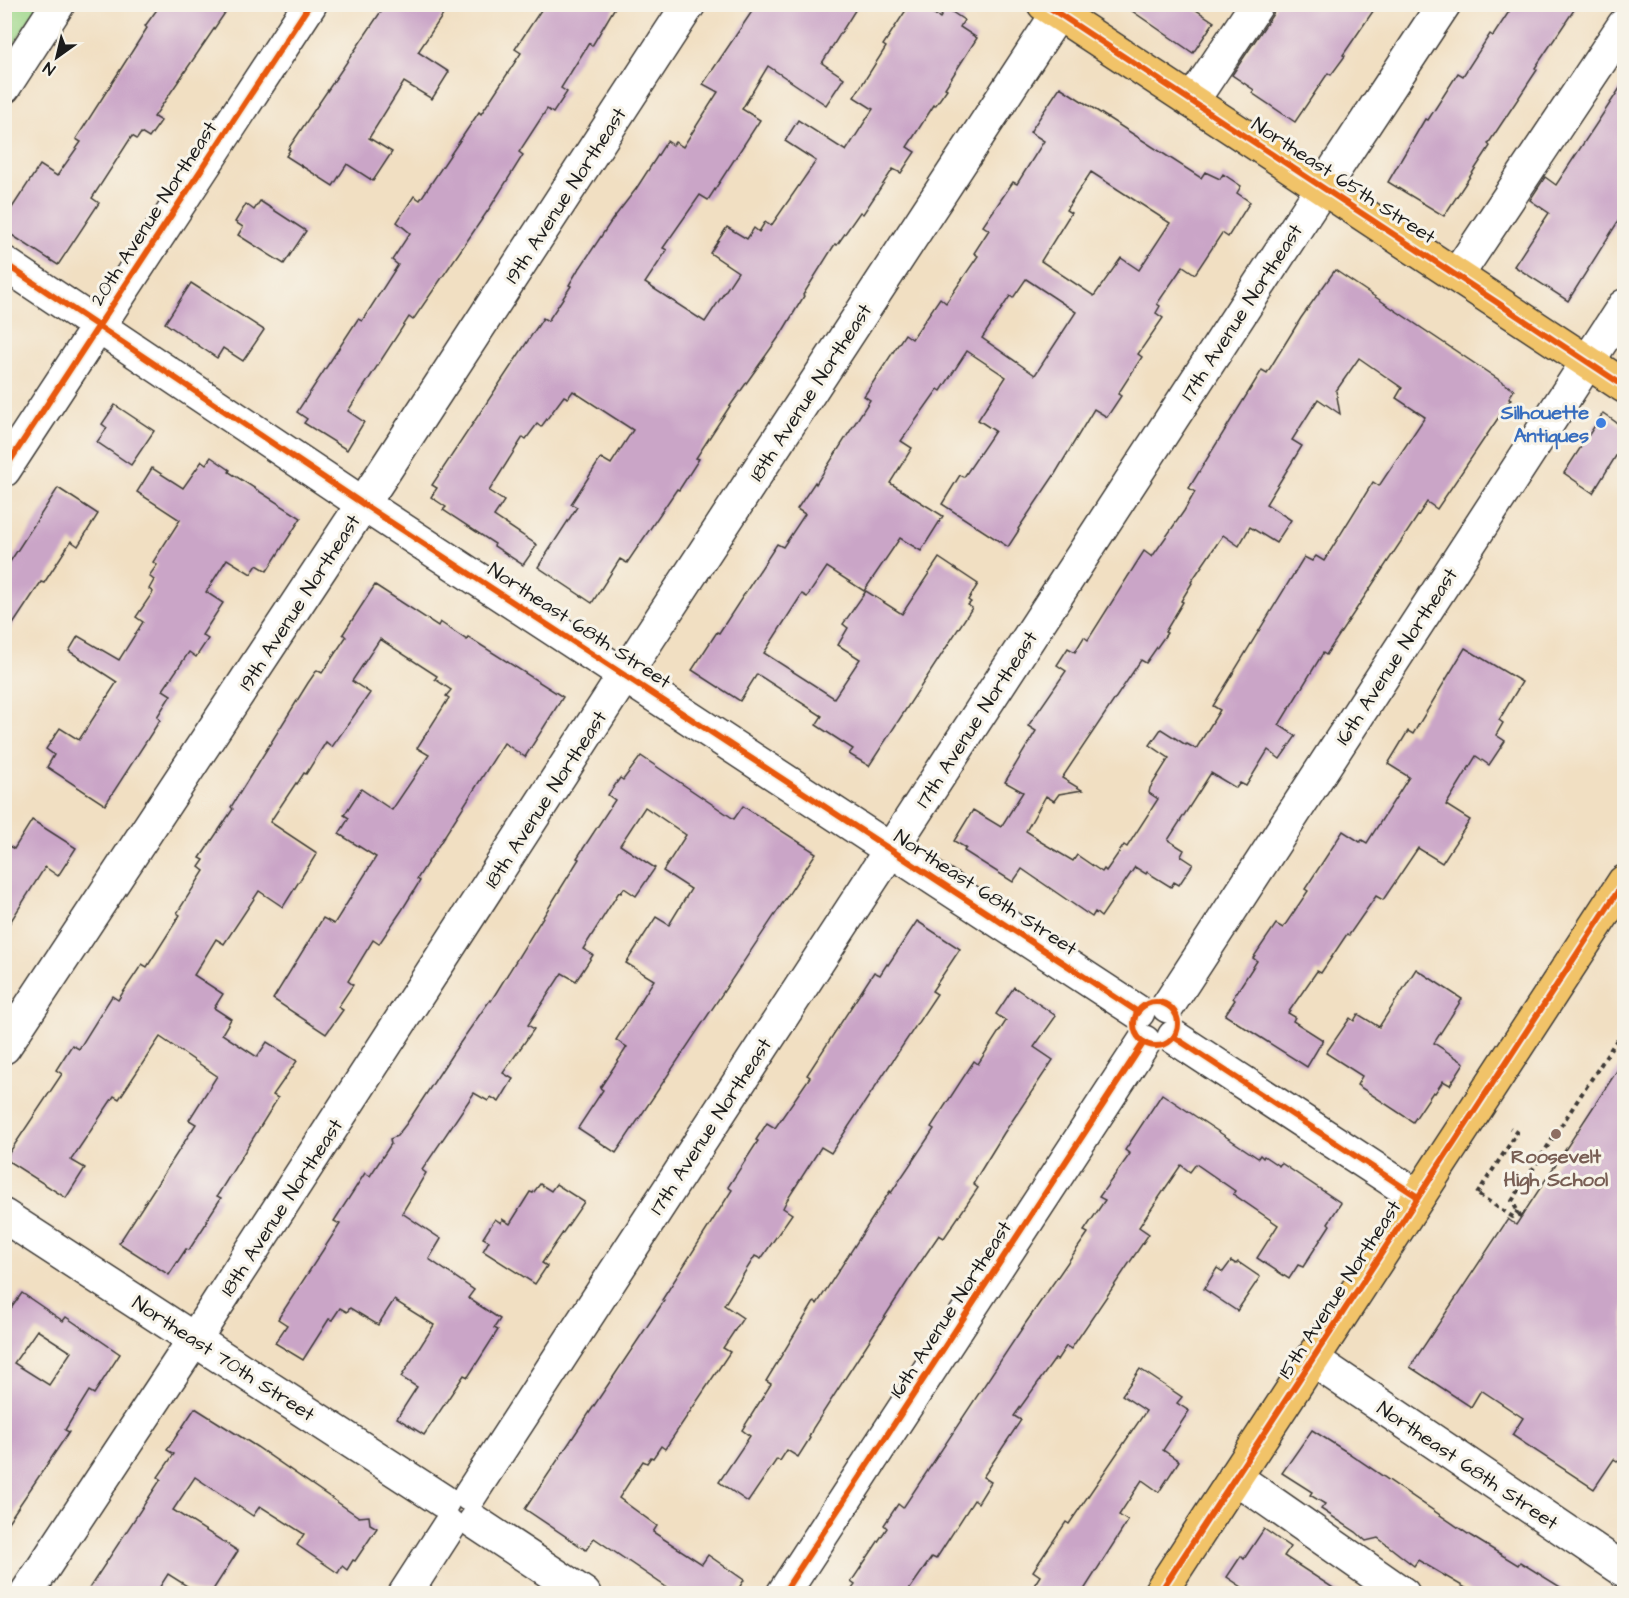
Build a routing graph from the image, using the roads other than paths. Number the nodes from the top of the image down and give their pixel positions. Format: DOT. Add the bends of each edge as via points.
graph roads {
  1 [pos="58,4"];
  2 [pos="310,4"];
  3 [pos="689,4"];
  4 [pos="1257,4"];
  5 [pos="1444,4"];
  6 [pos="1056,8"];
  7 [pos="1624,26"];
  8 [pos="4,87"];
  9 [pos="1192,100"];
  10 [pos="1324,186"];
  11 [pos="4,263"];
  12 [pos="1457,275"];
  13 [pos="1624,306"];
  14 [pos="99,327"];
  15 [pos="1587,362"];
  16 [pos="1624,386"];
  17 [pos="4,470"];
  18 [pos="363,504"];
  19 [pos="626,675"];
  20 [pos="891,849"];
  21 [pos="1624,882"];
  22 [pos="1156,1024"];
  23 [pos="4,1047"];
  24 [pos="1418,1197"];
  25 [pos="4,1216"];
  26 [pos="195,1340"];
  27 [pos="1312,1359"];
  28 [pos="1235,1477"];
  29 [pos="459,1511"];
  30 [pos="1624,1570"];
  31 [pos="26,1593"];
  32 [pos="405,1593"];
  33 [pos="584,1593"];
  34 [pos="783,1593"];
  35 [pos="1159,1593"];
  36 [pos="1403,1593"];
  1 -- 8 [label="street"];
  2 -- 14 [label="street, 20th Avenue Northeast"];
  3 -- 18 [label="street, 19th Avenue Northeast"];
  4 -- 9 [label="street"];
  5 -- 10 [label="street, 17th Avenue Northeast"];
  6 -- 9 [label="main road, Northeast 65th Street"];
  6 -- 19 [label="street, 18th Avenue Northeast"];
  7 -- 12 [label="street"];
  9 -- 10 [label="main road, Northeast 65th Street"];
  10 -- 12 [label="main road, Northeast 65th Street"];
  10 -- 20 [label="street, 17th Avenue Northeast"];
  11 -- 14 [label="street, Northeast 68th Street"];
  12 -- 15 [label="main road, Northeast 65th Street"];
  13 -- 15 [label="street, 16th Avenue Northeast"];
  14 -- 17 [label="street, 20th Avenue Northeast"];
  14 -- 18 [label="street, Northeast 68th Street"];
  15 -- 16 [label="main road, Northeast 65th Street"];
  15 -- 22 [label="street, 16th Avenue Northeast"];
  18 -- 19 [label="street, Northeast 68th Street"];
  18 -- 23 [label="street, 19th Avenue Northeast"];
  19 -- 20 [label="street, Northeast 68th Street"];
  19 -- 26 [label="street, 18th Avenue Northeast"];
  20 -- 22 [label="street, Northeast 68th Street"];
  20 -- 29 [label="street, 17th Avenue Northeast"];
  21 -- 24 [label="main road, 15th Avenue Northeast"];
  22 -- 24 [label="street, Northeast 68th Street"];
  22 -- 34 [label="street, 16th Avenue Northeast"];
  24 -- 27 [label="main road, 15th Avenue Northeast"];
  25 -- 26 [label="street, Northeast 70th Street"];
  26 -- 29 [label="street, Northeast 70th Street"];
  26 -- 31 [label="street, 18th Avenue Northeast"];
  27 -- 28 [label="main road, 15th Avenue Northeast"];
  27 -- 30 [label="street, Northeast 68th Street"];
  28 -- 35 [label="main road, 15th Avenue Northeast"];
  28 -- 36 [label="street"];
  29 -- 32 [label="street, 17th Avenue Northeast"];
  29 -- 33 [label="street, Northeast 70th Street"];
}
